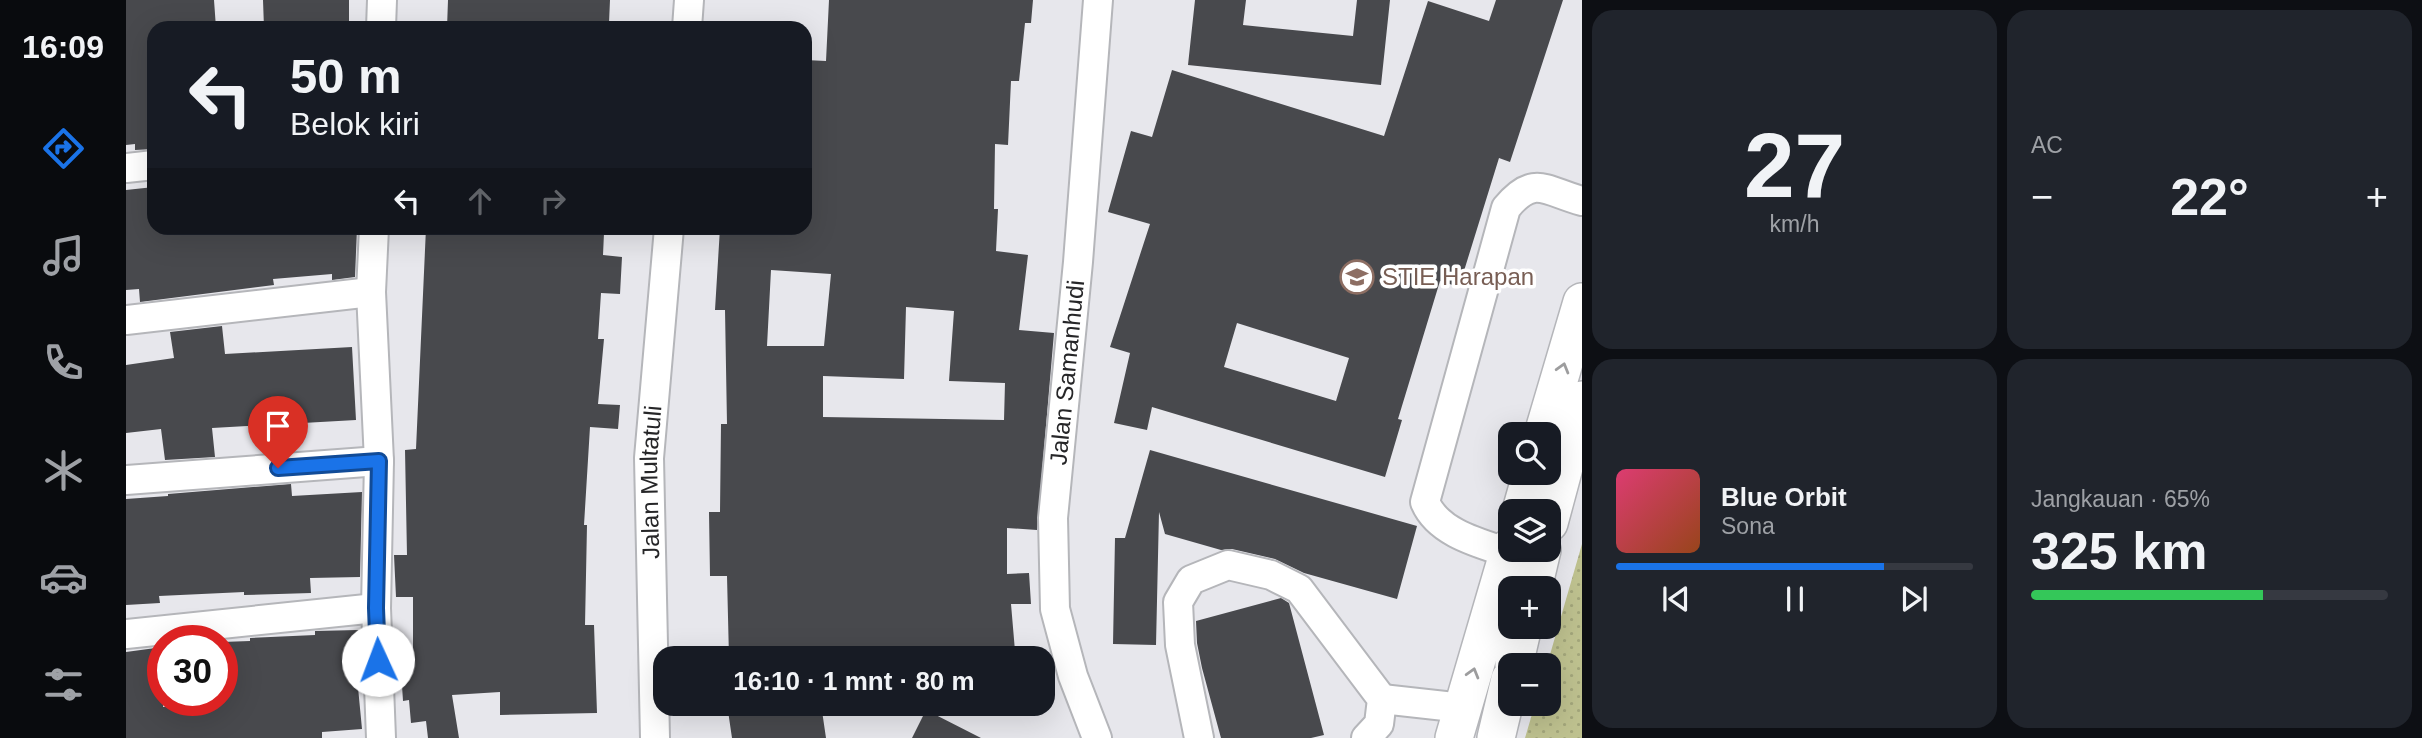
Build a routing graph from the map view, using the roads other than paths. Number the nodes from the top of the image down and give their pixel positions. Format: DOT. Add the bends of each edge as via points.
graph roads {
  1 [pos="382,0"];
  2 [pos="689,0"];
  3 [pos="1098,0"];
  4 [pos="381,21"];
  5 [pos="688,21"];
  6 [pos="147,165"];
  7 [pos="126,168"];
  8 [pos="1582,201"];
  9 [pos="374,235"];
  10 [pos="668,235"];
  11 [pos="371,292"];
  12 [pos="1582,302"];
  13 [pos="126,320"];
  14 [pos="1582,400"];
  15 [pos="1547,422"];
  16 [pos="379,461"];
  17 [pos="126,480"];
  18 [pos="1555,499"];
  19 [pos="1498,546"];
  20 [pos="1516,562"];
  21 [pos="376,608"];
  22 [pos="126,634"];
  23 [pos="1382,699"];
  24 [pos="1501,716"];
  25 [pos="1459,723"];
  26 [pos="382,738"];
  27 [pos="656,738"];
  28 [pos="1097,738"];
  29 [pos="1199,738"];
  30 [pos="1366,738"];
  31 [pos="1496,738"];
  1 -- 4 [label="street"];
  2 -- 5 [label="street"];
  3 -- 28 [label="street, Jalan Samanhudi" via="1053,519 1055,609 1073,676"];
  6 -- 7 [label="street"];
  8 -- 19 [label="street" via="1533,186 1519,192 1506,208 1425,502 1430,515 1441,524 1474,541"];
  9 -- 11 [label="street"];
  10 -- 27 [label="street, Jalan Multatuli" via="649,458"];
  11 -- 13 [label="street"];
  11 -- 16 [label="street"];
  15 -- 12 [label="main road, one-way"];
  14 -- 18 [label="main road"];
  16 -- 17 [label="street"];
  16 -- 21 [label="street"];
  25 -- 20 [label="main road, one-way"];
  21 -- 22 [label="street"];
  21 -- 26 [label="street"];
  23 -- 25 [label="street"];
  23 -- 29 [label="street" via="1299,589 1271,575 1228,565 1191,580 1178,602 1180,645"];
  23 -- 30 [label="street" via="1378,724"];
  24 -- 31 [label="main road"];
}
